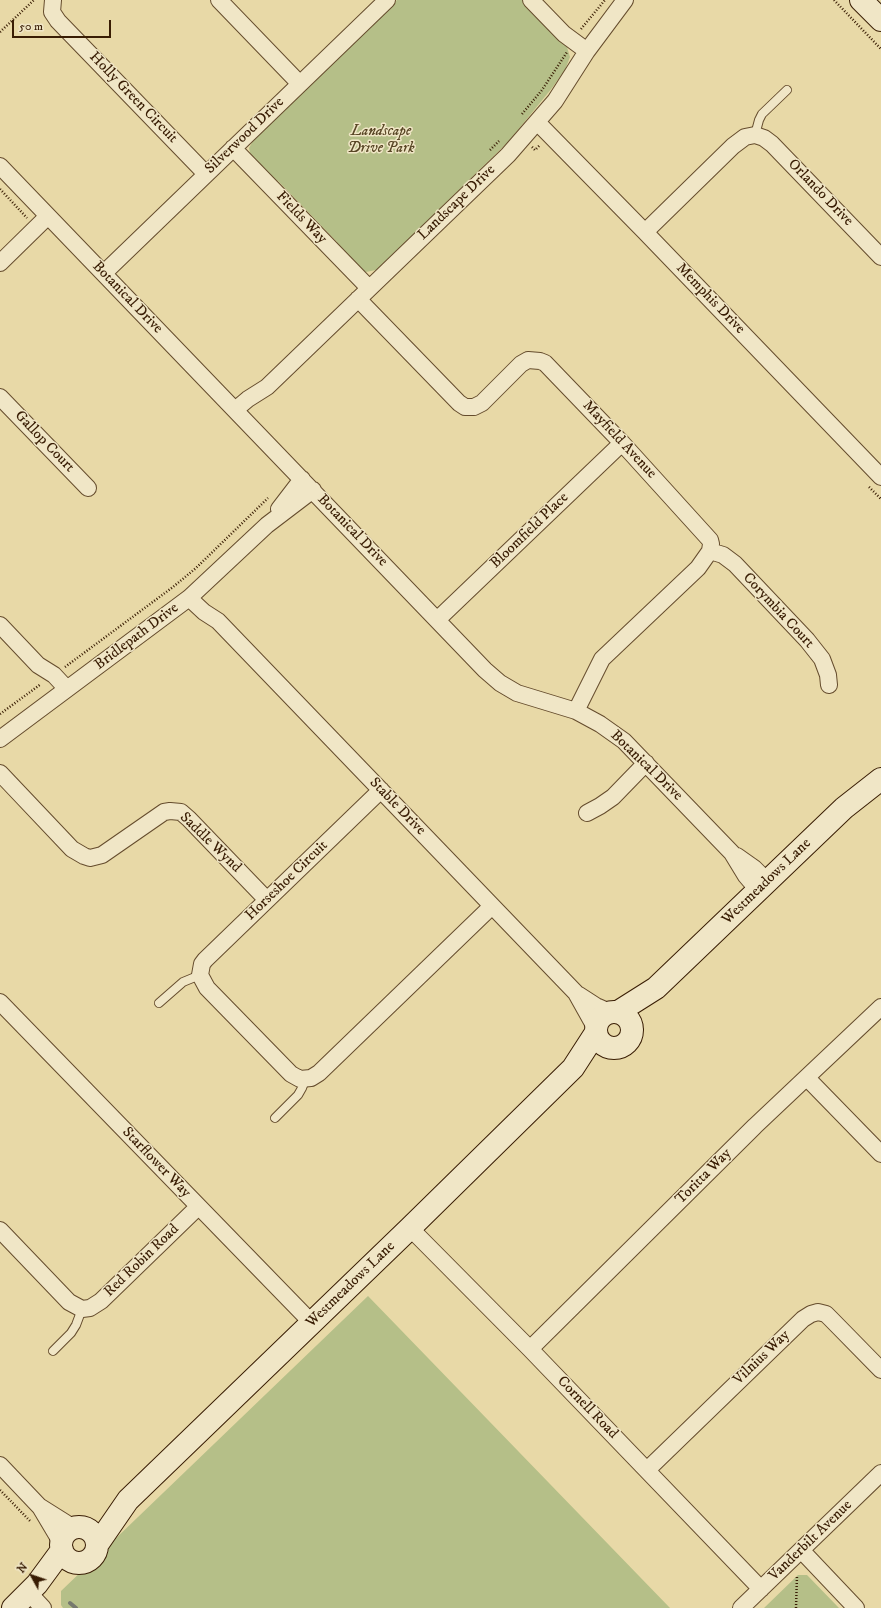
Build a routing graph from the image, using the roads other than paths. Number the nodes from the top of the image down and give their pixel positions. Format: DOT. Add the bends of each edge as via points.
graph roads {
  1 [pos="53,0"];
  2 [pos="218,0"];
  3 [pos="386,0"];
  4 [pos="531,0"];
  5 [pos="625,0"];
  6 [pos="861,0"];
  7 [pos="881,20"];
  8 [pos="587,51"];
  9 [pos="300,84"];
  10 [pos="787,90"];
  11 [pos="537,122"];
  12 [pos="755,135"];
  13 [pos="233,148"];
  14 [pos="0,166"];
  15 [pos="206,174"];
  16 [pos="48,216"];
  17 [pos="645,232"];
  18 [pos="881,257"];
  19 [pos="0,263"];
  20 [pos="104,273"];
  21 [pos="364,294"];
  22 [pos="0,397"];
  23 [pos="239,414"];
  24 [pos="622,443"];
  25 [pos="881,477"];
  26 [pos="308,484"];
  27 [pos="88,488"];
  28 [pos="710,550"];
  29 [pos="193,594"];
  30 [pos="437,620"];
  31 [pos="0,625"];
  32 [pos="829,685"];
  33 [pos="63,692"];
  34 [pos="576,711"];
  35 [pos="0,740"];
  36 [pos="646,763"];
  37 [pos="0,773"];
  38 [pos="881,779"];
  39 [pos="381,790"];
  40 [pos="587,813"];
  41 [pos="763,886"];
  42 [pos="267,900"];
  43 [pos="492,906"];
  44 [pos="200,975"];
  45 [pos="656,988"];
  46 [pos="0,1002"];
  47 [pos="159,1003"];
  48 [pos="881,1007"];
  49 [pos="606,1026"];
  50 [pos="632,1028"];
  51 [pos="806,1078"];
  52 [pos="305,1080"];
  53 [pos="275,1118"];
  54 [pos="881,1154"];
  55 [pos="198,1207"];
  56 [pos="410,1228"];
  57 [pos="0,1230"];
  58 [pos="82,1309"];
  59 [pos="312,1323"];
  60 [pos="530,1349"];
  61 [pos="53,1351"];
  62 [pos="881,1370"];
  63 [pos="0,1465"];
  64 [pos="647,1470"];
  65 [pos="881,1473"];
  66 [pos="128,1500"];
  67 [pos="70,1537"];
  68 [pos="801,1550"];
  69 [pos="92,1553"];
  70 [pos="761,1589"];
  71 [pos="29,1600"];
  72 [pos="741,1608"];
  73 [pos="856,1608"];
  1 -- 15 [label="street, Holly Green Circuit" via="52,12 58,21"];
  2 -- 9 [label="street"];
  3 -- 9 [label="street, Silverwood Drive"];
  4 -- 8 [label="street" via="572,41"];
  5 -- 8 [label="street, Landscape Drive"];
  6 -- 7 [label="street"];
  8 -- 11 [label="street, Landscape Drive" via="555,101"];
  9 -- 13 [label="street, Silverwood Drive"];
  10 -- 12 [label="lane" via="762,114"];
  11 -- 17 [label="street, Memphis Drive"];
  11 -- 21 [label="street, Landscape Drive" via="508,155"];
  12 -- 17 [label="street" via="745,137 733,146"];
  12 -- 18 [label="street, Orlando Drive" via="772,144"];
  13 -- 15 [label="street, Silverwood Drive"];
  13 -- 21 [label="street, Fields Way"];
  14 -- 16 [label="street, Botanical Drive"];
  15 -- 20 [label="street, Silverwood Drive"];
  16 -- 19 [label="street"];
  16 -- 20 [label="street, Botanical Drive"];
  17 -- 25 [label="street, Memphis Drive"];
  20 -- 23 [label="street, Botanical Drive"];
  21 -- 23 [label="street, Landscape Drive" via="267,387 254,406"];
  21 -- 24 [label="street, Mayfield Avenue" via="459,403 474,407 482,403 521,364 528,360 540,361 545,363"];
  22 -- 27 [label="street, Gallop Court"];
  23 -- 26 [label="street, Botanical Drive"];
  24 -- 28 [label="street, Mayfield Avenue" via="705,533 711,544"];
  24 -- 30 [label="street, Bloomfield Place"];
  26 -- 29 [label="street, Bridlepath Drive"];
  26 -- 30 [label="street, Botanical Drive"];
  28 -- 32 [label="street, Corymbia Court" via="735,564 807,640 822,660"];
  28 -- 34 [label="street" via="698,568 602,659"];
  29 -- 33 [label="street, Bridlepath Drive"];
  29 -- 39 [label="street, Stable Drive" via="213,611 218,621"];
  30 -- 34 [label="street, Botanical Drive" via="500,683 517,693"];
  31 -- 33 [label="street"];
  33 -- 35 [label="street, Bridlepath Drive"];
  34 -- 36 [label="street, Botanical Drive" via="624,741"];
  36 -- 40 [label="street" via="613,797"];
  36 -- 41 [label="street, Botanical Drive" via="732,853 746,876"];
  37 -- 42 [label="street, Saddle Wynd" via="72,849 90,858 102,855 164,812 181,812"];
  38 -- 41 [label="street, Westmeadows Lane" via="844,808"];
  39 -- 42 [label="street, Horseshoe Circuit"];
  39 -- 43 [label="street, Stable Drive"];
  41 -- 45 [label="street, Westmeadows Lane"];
  42 -- 44 [label="street, Horseshoe Circuit" via="205,960"];
  43 -- 49 [label="street, Stable Drive"];
  43 -- 52 [label="street" via="318,1073"];
  44 -- 47 [label="lane" via="183,982"];
  44 -- 52 [label="street" via="207,988 290,1074"];
  45 -- 49 [label="street, Westmeadows Lane"];
  45 -- 50 [label="street, Westmeadows Lane"];
  46 -- 55 [label="street, Starflower Way"];
  48 -- 51 [label="street, Toritta Way"];
  49 -- 50 [label="street" via="628,1018"];
  49 -- 50 [label="street, Westmeadows Lane" via="621,1047 630,1040"];
  49 -- 56 [label="street, Westmeadows Lane" via="573,1068"];
  51 -- 54 [label="street"];
  51 -- 60 [label="street, Toritta Way"];
  52 -- 53 [label="lane" via="298,1095"];
  55 -- 58 [label="street, Red Robin Road" via="101,1301 90,1308"];
  55 -- 59 [label="street, Starflower Way"];
  56 -- 59 [label="street, Westmeadows Lane"];
  56 -- 60 [label="street, Cornell Road"];
  57 -- 58 [label="street" via="69,1302"];
  58 -- 61 [label="lane" via="76,1326"];
  59 -- 66 [label="street, Westmeadows Lane"];
  60 -- 64 [label="street, Cornell Road"];
  62 -- 64 [label="street, Vilnius Way" via="826,1314 811,1314"];
  63 -- 67 [label="street"];
  64 -- 70 [label="street, Cornell Road"];
  65 -- 68 [label="street, Vanderbilt Avenue"];
  66 -- 67 [label="street, Westmeadows Lane" via="100,1514"];
  66 -- 69 [label="street, Westmeadows Lane"];
  67 -- 69 [label="street" via="92,1532 96,1539"];
  67 -- 69 [label="street" via="69,1559 80,1563"];
  67 -- 71 [label="street, Westmeadows Lane"];
  68 -- 70 [label="street, Vanderbilt Avenue"];
  68 -- 73 [label="street"];
  69 -- 71 [label="street, Westmeadows Lane"];
  70 -- 72 [label="street, Vanderbilt Avenue"];
}
